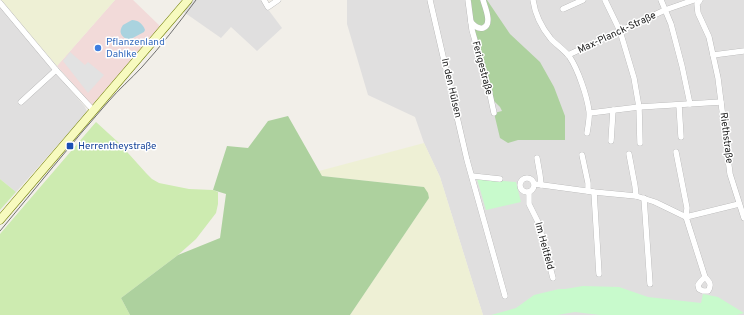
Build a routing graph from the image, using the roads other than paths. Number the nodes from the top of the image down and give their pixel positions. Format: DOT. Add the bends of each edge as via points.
graph roads {
  1 [pos="188,0"];
  2 [pos="264,0"];
  3 [pos="278,0"];
  4 [pos="430,0"];
  5 [pos="468,0"];
  6 [pos="483,0"];
  7 [pos="533,0"];
  8 [pos="583,0"];
  9 [pos="605,0"];
  10 [pos="660,0"];
  11 [pos="694,0"];
  12 [pos="700,0"];
  13 [pos="1,7"];
  14 [pos="563,9"];
  15 [pos="665,10"];
  16 [pos="471,22"];
  17 [pos="620,31"];
  18 [pos="744,51"];
  19 [pos="568,55"];
  20 [pos="713,55"];
  21 [pos="56,70"];
  22 [pos="21,102"];
  23 [pos="721,102"];
  24 [pos="690,104"];
  25 [pos="679,105"];
  26 [pos="639,107"];
  27 [pos="613,110"];
  28 [pos="94,111"];
  29 [pos="494,113"];
  30 [pos="590,113"];
  31 [pos="587,133"];
  32 [pos="681,137"];
  33 [pos="611,141"];
  34 [pos="640,143"];
  35 [pos="676,152"];
  36 [pos="629,154"];
  37 [pos="582,155"];
  38 [pos="537,158"];
  39 [pos="472,176"];
  40 [pos="500,179"];
  41 [pos="535,184"];
  42 [pos="541,185"];
  43 [pos="529,192"];
  44 [pos="591,192"];
  45 [pos="636,196"];
  46 [pos="644,198"];
  47 [pos="739,204"];
  48 [pos="686,217"];
  49 [pos="744,218"];
  50 [pos="0,220"];
  51 [pos="599,274"];
  52 [pos="706,277"];
  53 [pos="553,278"];
  54 [pos="650,284"];
  55 [pos="505,296"];
  1 -- 28 [label="main road"];
  2 -- 3 [label="street" via="268,7"];
  4 -- 39 [label="street, In den Hülsen"];
  5 -- 16 [label="street, Ferigestraße"];
  6 -- 16 [label="street, Ferigestraße" via="488,17 486,26 475,27"];
  7 -- 19 [label="street" via="538,19 551,38"];
  8 -- 14 [label="street"];
  9 -- 17 [label="street"];
  10 -- 15 [label="street, Max-Planck-Straße"];
  11 -- 15 [label="street, Max-Planck-Straße"];
  12 -- 20 [label="street, Riethstraße" via="697,4 698,13 709,37"];
  13 -- 21 [label="street"];
  15 -- 17 [label="street, Max-Planck-Straße"];
  15 -- 24 [label="street" via="673,31"];
  16 -- 29 [label="street, Ferigestraße"];
  17 -- 19 [label="street, Max-Planck-Straße"];
  17 -- 26 [label="street" via="634,78"];
  18 -- 20 [label="street"];
  19 -- 30 [label="street" via="574,64"];
  20 -- 23 [label="street, Riethstraße"];
  21 -- 22 [label="street"];
  21 -- 28 [label="street"];
  23 -- 24 [label="street"];
  23 -- 47 [label="street, Riethstraße" via="730,174"];
  24 -- 25 [label="street"];
  25 -- 26 [label="street"];
  25 -- 32 [label="street"];
  26 -- 27 [label="street"];
  26 -- 34 [label="street"];
  27 -- 30 [label="street"];
  27 -- 33 [label="street"];
  28 -- 50 [label="main road"];
  30 -- 31 [label="street"];
  35 -- 48 [label="street" via="687,208"];
  36 -- 45 [label="street"];
  37 -- 44 [label="street"];
  38 -- 42 [label="street"];
  39 -- 40 [label="street"];
  39 -- 55 [label="street, In den Hülsen"];
  41 -- 42 [label="street, Im Heitfeld"];
  41 -- 43 [label="street"];
  41 -- 43 [label="street, Im Heitfeld" via="530,178 522,180 521,188 524,192"];
  42 -- 44 [label="street, Im Heitfeld"];
  43 -- 53 [label="street, Im Heitfeld" via="529,204 538,222"];
  44 -- 45 [label="street, Im Heitfeld"];
  44 -- 51 [label="street"];
  45 -- 46 [label="street, Im Heitfeld"];
  46 -- 48 [label="street, Im Heitfeld"];
  46 -- 54 [label="street"];
  47 -- 48 [label="street"];
  47 -- 49 [label="street, Riethstraße"];
  48 -- 52 [label="street"];
}
